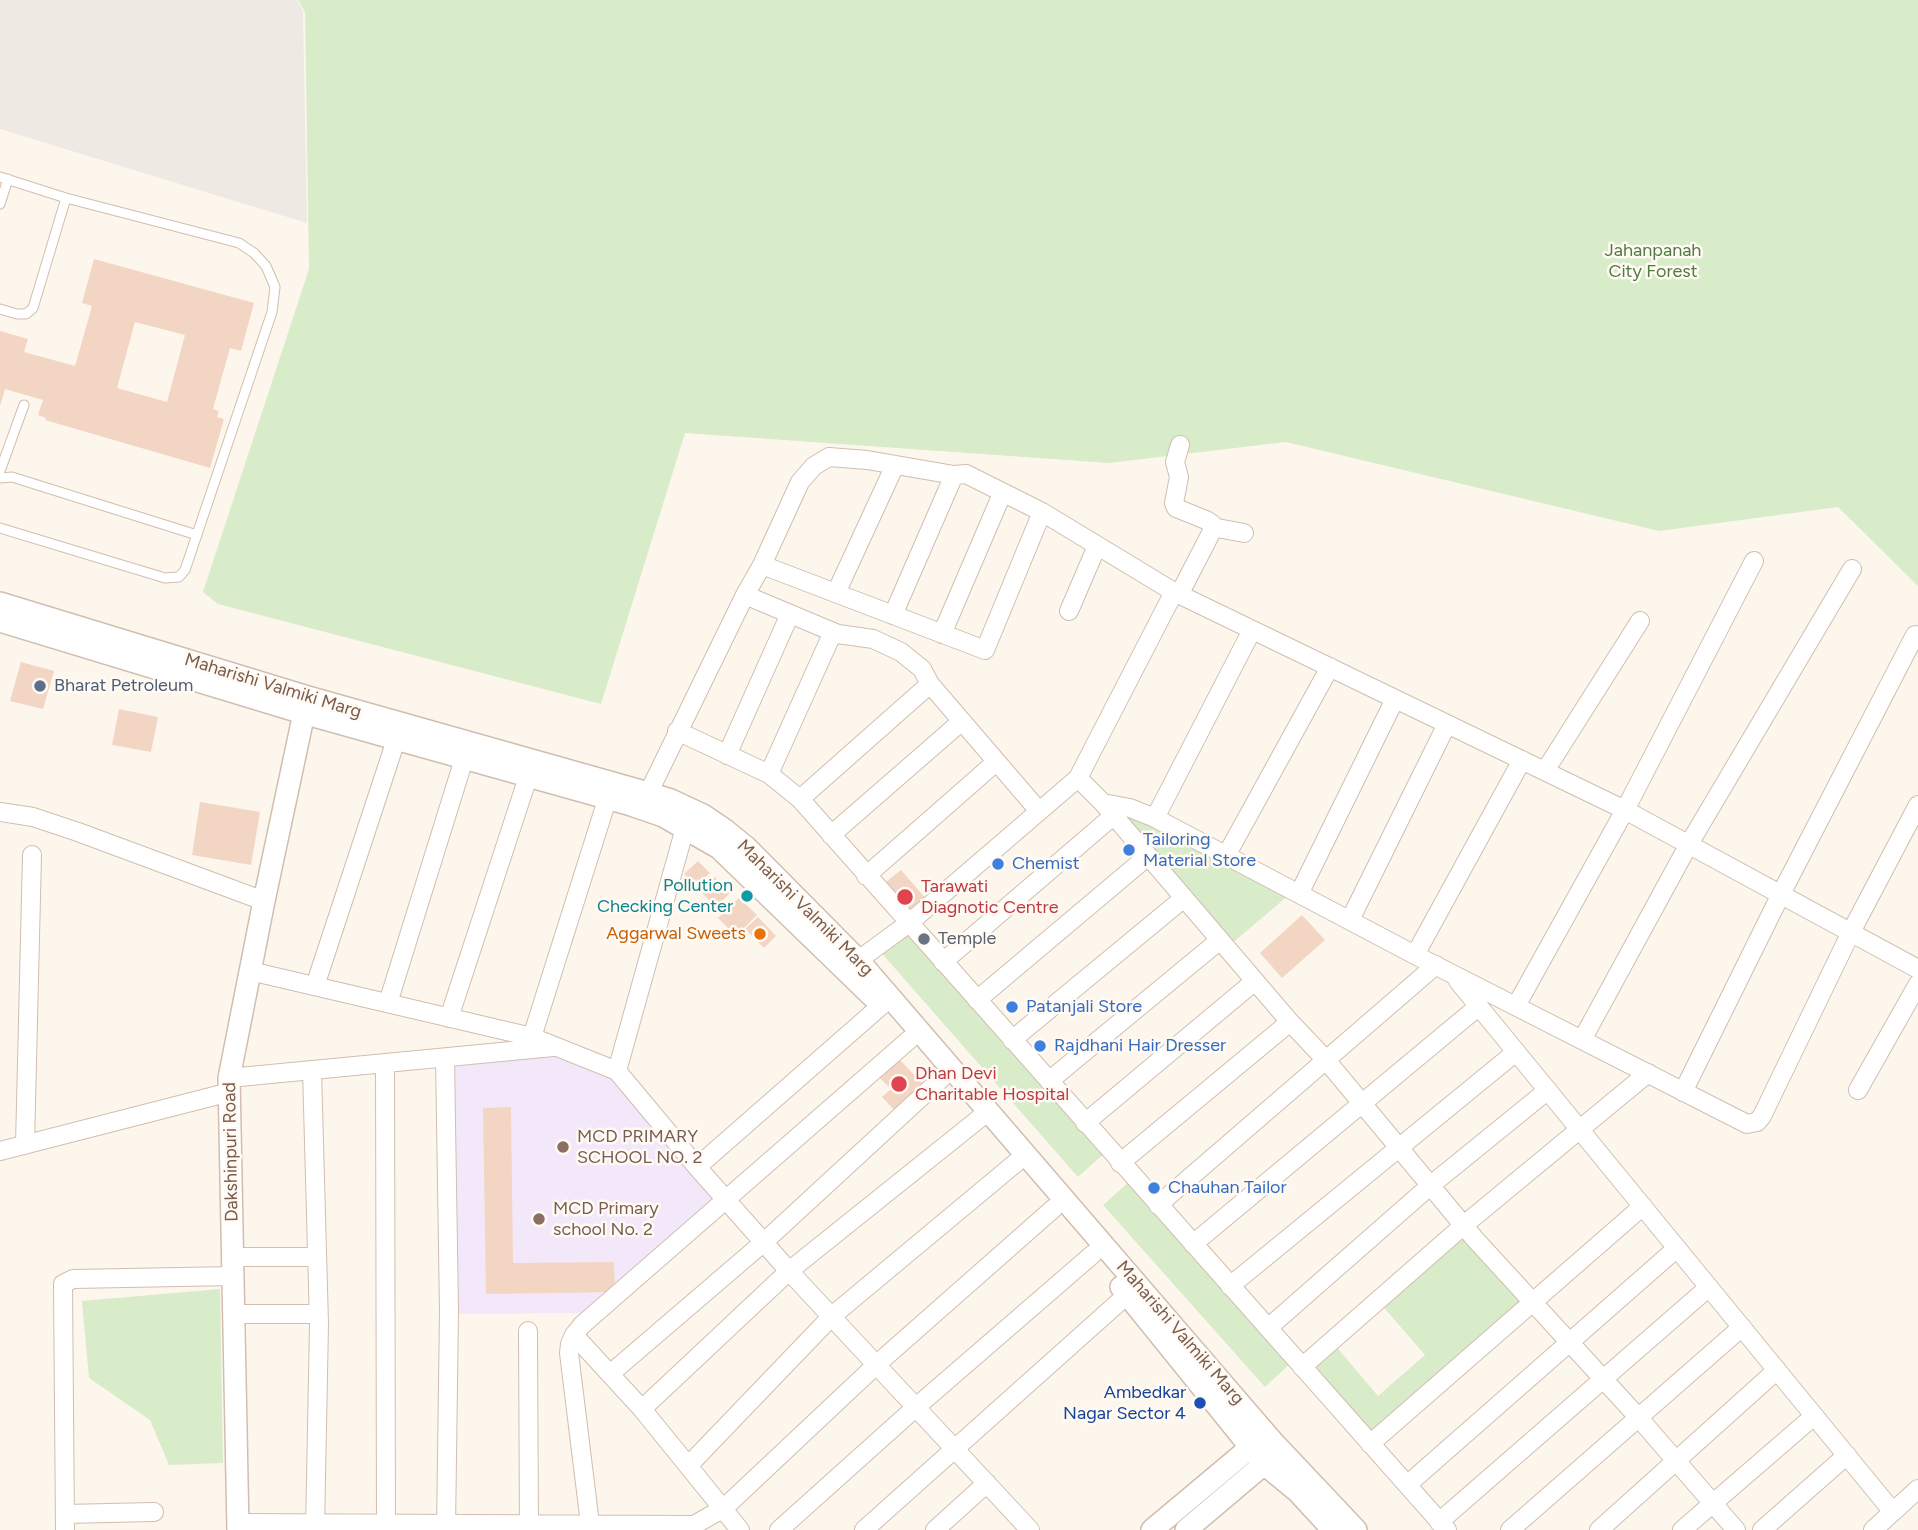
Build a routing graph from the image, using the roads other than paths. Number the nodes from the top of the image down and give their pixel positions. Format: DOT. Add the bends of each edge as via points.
graph roads {
  1 [pos="4,178"];
  2 [pos="66,198"];
  3 [pos="0,204"];
  4 [pos="0,309"];
  5 [pos="24,405"];
  6 [pos="1180,445"];
  7 [pos="895,465"];
  8 [pos="0,471"];
  9 [pos="954,475"];
  10 [pos="0,478"];
  11 [pos="1002,494"];
  12 [pos="1042,512"];
  13 [pos="1212,527"];
  14 [pos="0,528"];
  15 [pos="1244,533"];
  16 [pos="197,536"];
  17 [pos="1097,546"];
  18 [pos="1754,561"];
  19 [pos="762,565"];
  20 [pos="1852,569"];
  21 [pos="835,593"];
  22 [pos="1176,593"];
  23 [pos="745,595"];
  24 [pos="0,603"];
  25 [pos="1069,611"];
  26 [pos="790,614"];
  27 [pos="893,615"];
  28 [pos="0,621"];
  29 [pos="1640,621"];
  30 [pos="1252,630"];
  31 [pos="833,632"];
  32 [pos="942,634"];
  33 [pos="1915,635"];
  34 [pos="1330,667"];
  35 [pos="930,684"];
  36 [pos="1395,699"];
  37 [pos="306,705"];
  38 [pos="962,720"];
  39 [pos="1447,724"];
  40 [pos="677,731"];
  41 [pos="396,740"];
  42 [pos="727,755"];
  43 [pos="464,759"];
  44 [pos="1522,760"];
  45 [pos="996,762"];
  46 [pos="1545,771"];
  47 [pos="769,774"];
  48 [pos="528,777"];
  49 [pos="1078,778"];
  50 [pos="800,799"];
  51 [pos="607,800"];
  52 [pos="644,801"];
  53 [pos="1918,805"];
  54 [pos="1108,809"];
  55 [pos="1625,810"];
  56 [pos="1039,811"];
  57 [pos="0,812"];
  58 [pos="1156,818"];
  59 [pos="689,819"];
  60 [pos="831,835"];
  61 [pos="1689,844"];
  62 [pos="32,855"];
  63 [pos="1148,856"];
  64 [pos="1226,856"];
  65 [pos="866,876"];
  66 [pos="1299,894"];
  67 [pos="1781,894"];
  68 [pos="1184,898"];
  69 [pos="264,901"];
  70 [pos="1350,920"];
  71 [pos="909,923"];
  72 [pos="1851,932"];
  73 [pos="1220,940"];
  74 [pos="1415,955"];
  75 [pos="943,962"];
  76 [pos="853,965"];
  77 [pos="1436,965"];
  78 [pos="1918,969"];
  79 [pos="250,971"];
  80 [pos="1453,974"];
  81 [pos="1255,981"];
  82 [pos="1918,984"];
  83 [pos="315,986"];
  84 [pos="977,1000"];
  85 [pos="886,1002"];
  86 [pos="387,1003"];
  87 [pos="1479,1006"];
  88 [pos="1516,1006"];
  89 [pos="449,1018"];
  90 [pos="1290,1022"];
  91 [pos="532,1037"];
  92 [pos="911,1039"];
  93 [pos="1582,1040"];
  94 [pos="1013,1041"];
  95 [pos="557,1047"];
  96 [pos="1516,1052"];
  97 [pos="446,1058"];
  98 [pos="1326,1060"];
  99 [pos="385,1063"];
  100 [pos="312,1070"];
  101 [pos="617,1071"];
  102 [pos="1647,1073"];
  103 [pos="943,1077"];
  104 [pos="1049,1082"];
  105 [pos="230,1085"];
  106 [pos="1548,1090"];
  107 [pos="1858,1090"];
  108 [pos="1683,1092"];
  109 [pos="1362,1102"];
  110 [pos="980,1118"];
  111 [pos="1085,1123"];
  112 [pos="1579,1128"];
  113 [pos="25,1144"];
  114 [pos="1400,1147"];
  115 [pos="0,1151"];
  116 [pos="1018,1161"];
  117 [pos="1121,1163"];
  118 [pos="697,1167"];
  119 [pos="1431,1185"];
  120 [pos="727,1199"];
  121 [pos="1158,1205"];
  122 [pos="1643,1206"];
  123 [pos="1054,1208"];
  124 [pos="1464,1225"];
  125 [pos="764,1242"];
  126 [pos="1193,1244"];
  127 [pos="1677,1248"];
  128 [pos="1093,1254"];
  129 [pos="317,1257"];
  130 [pos="233,1267"];
  131 [pos="789,1270"];
  132 [pos="1230,1286"];
  133 [pos="1709,1287"];
  134 [pos="1128,1294"];
  135 [pos="1532,1302"];
  136 [pos="234,1314"];
  137 [pos="318,1314"];
  138 [pos="832,1316"];
  139 [pos="1742,1327"];
  140 [pos="1268,1328"];
  141 [pos="528,1331"];
  142 [pos="574,1335"];
  143 [pos="1570,1343"];
  144 [pos="876,1365"];
  145 [pos="1303,1367"];
  146 [pos="1777,1370"];
  147 [pos="610,1374"];
  148 [pos="1603,1379"];
  149 [pos="915,1408"];
  150 [pos="642,1409"];
  151 [pos="1814,1416"];
  152 [pos="1638,1417"];
  153 [pos="1273,1442"];
  154 [pos="1370,1444"];
  155 [pos="954,1451"];
  156 [pos="1257,1455"];
  157 [pos="1847,1455"];
  158 [pos="1676,1461"];
  159 [pos="688,1466"];
  160 [pos="987,1483"];
  161 [pos="1407,1485"];
  162 [pos="1918,1489"];
  163 [pos="1712,1504"];
  164 [pos="724,1508"];
  165 [pos="154,1512"];
  166 [pos="1893,1512"];
  167 [pos="65,1522"];
  168 [pos="590,1524"];
  169 [pos="238,1526"];
  170 [pos="315,1526"];
  171 [pos="386,1526"];
  172 [pos="1443,1526"];
  173 [pos="445,1527"];
  174 [pos="528,1527"];
  175 [pos="613,1527"];
  176 [pos="694,1528"];
  177 [pos="740,1530"];
  178 [pos="779,1530"];
  179 [pos="864,1530"];
  180 [pos="935,1530"];
  181 [pos="1030,1530"];
  182 [pos="1152,1530"];
  183 [pos="1186,1530"];
  184 [pos="1333,1530"];
  185 [pos="1356,1530"];
  186 [pos="1510,1530"];
  187 [pos="1599,1530"];
  188 [pos="1682,1530"];
  189 [pos="1737,1530"];
  190 [pos="1762,1530"];
  191 [pos="1873,1530"];
  1 -- 2 [label="lane"];
  1 -- 3 [label="lane"];
  2 -- 4 [label="lane" via="33,308 26,314"];
  2 -- 16 [label="lane" via="240,243 266,266 275,287 272,312"];
  5 -- 8 [label="lane"];
  6 -- 13 [label="street" via="1174,503"];
  7 -- 9 [label="street"];
  7 -- 19 [label="street" via="829,457 814,466 800,482"];
  7 -- 21 [label="street"];
  9 -- 11 [label="street" via="966,474"];
  9 -- 27 [label="street"];
  10 -- 16 [label="lane" via="12,477"];
  11 -- 12 [label="street"];
  11 -- 32 [label="street"];
  12 -- 17 [label="street"];
  12 -- 32 [label="street" via="985,650"];
  13 -- 15 [label="street"];
  13 -- 22 [label="street"];
  14 -- 16 [label="lane" via="171,579 185,570"];
  17 -- 22 [label="street"];
  17 -- 25 [label="street"];
  18 -- 55 [label="street"];
  19 -- 21 [label="street"];
  19 -- 23 [label="street"];
  20 -- 61 [label="street"];
  21 -- 27 [label="street"];
  22 -- 30 [label="street"];
  22 -- 49 [label="street"];
  23 -- 26 [label="street"];
  23 -- 40 [label="street"];
  24 -- 37 [label="street, Maharishi Valmiki Marg"];
  26 -- 31 [label="street"];
  26 -- 42 [label="street"];
  27 -- 32 [label="street"];
  28 -- 37 [label="street, Maharishi Valmiki Marg"];
  29 -- 46 [label="street"];
  30 -- 34 [label="street"];
  30 -- 58 [label="street"];
  31 -- 35 [label="street" via="873,639 901,652 922,669"];
  31 -- 47 [label="street"];
  33 -- 67 [label="street"];
  34 -- 36 [label="street"];
  34 -- 64 [label="street"];
  35 -- 38 [label="street"];
  35 -- 50 [label="street"];
  36 -- 39 [label="street"];
  36 -- 66 [label="street"];
  37 -- 41 [label="street, Maharishi Valmiki Marg"];
  37 -- 52 [label="street, Maharishi Valmiki Marg"];
  37 -- 69 [label="street, Dakshinpuri Road"];
  38 -- 45 [label="street"];
  38 -- 60 [label="street"];
  39 -- 44 [label="street"];
  39 -- 70 [label="street"];
  40 -- 42 [label="street"];
  40 -- 52 [label="street"];
  41 -- 43 [label="street, Maharishi Valmiki Marg"];
  41 -- 83 [label="street"];
  42 -- 47 [label="street"];
  43 -- 48 [label="street, Maharishi Valmiki Marg"];
  43 -- 86 [label="street"];
  44 -- 46 [label="street"];
  44 -- 74 [label="street"];
  45 -- 56 [label="street"];
  45 -- 65 [label="street"];
  46 -- 55 [label="street"];
  47 -- 50 [label="street"];
  48 -- 51 [label="street, Maharishi Valmiki Marg"];
  48 -- 89 [label="street"];
  49 -- 54 [label="street"];
  49 -- 56 [label="street"];
  50 -- 60 [label="street"];
  51 -- 52 [label="street, Maharishi Valmiki Marg"];
  51 -- 91 [label="street"];
  52 -- 59 [label="street, Maharishi Valmiki Marg" via="663,816"];
  53 -- 72 [label="street"];
  54 -- 58 [label="street" via="1130,807"];
  54 -- 63 [label="street"];
  54 -- 75 [label="street"];
  55 -- 61 [label="street"];
  55 -- 88 [label="street"];
  56 -- 71 [label="street"];
  57 -- 69 [label="street" via="78,831"];
  58 -- 64 [label="street"];
  59 -- 76 [label="street, Maharishi Valmiki Marg"];
  59 -- 101 [label="street"];
  60 -- 65 [label="street"];
  61 -- 67 [label="street"];
  61 -- 93 [label="street"];
  62 -- 113 [label="street"];
  63 -- 68 [label="street"];
  63 -- 84 [label="street"];
  64 -- 66 [label="street"];
  65 -- 71 [label="street"];
  66 -- 70 [label="street"];
  67 -- 72 [label="street"];
  67 -- 108 [label="street"];
  68 -- 73 [label="street"];
  68 -- 94 [label="street"];
  69 -- 79 [label="street, Dakshinpuri Road"];
  70 -- 74 [label="street"];
  71 -- 75 [label="street"];
  71 -- 76 [label="street"];
  72 -- 78 [label="street"];
  72 -- 108 [label="street" via="1756,1122 1740,1122"];
  73 -- 81 [label="street"];
  73 -- 104 [label="street"];
  74 -- 77 [label="street"];
  75 -- 84 [label="street"];
  76 -- 85 [label="street, Maharishi Valmiki Marg"];
  77 -- 80 [label="street"];
  77 -- 98 [label="street"];
  79 -- 83 [label="street"];
  79 -- 105 [label="street, Dakshinpuri Road"];
  80 -- 87 [label="street"];
  80 -- 88 [label="street"];
  81 -- 90 [label="street"];
  81 -- 111 [label="street"];
  82 -- 107 [label="street"];
  83 -- 86 [label="street"];
  84 -- 94 [label="street"];
  85 -- 92 [label="street, Maharishi Valmiki Marg"];
  85 -- 118 [label="street"];
  85 -- 153 [label="street, Maharishi Valmiki Marg"];
  86 -- 89 [label="street"];
  87 -- 96 [label="street"];
  87 -- 109 [label="street"];
  88 -- 93 [label="street"];
  89 -- 91 [label="street"];
  90 -- 98 [label="street"];
  90 -- 117 [label="street"];
  91 -- 95 [label="street"];
  92 -- 103 [label="street, Maharishi Valmiki Marg"];
  92 -- 120 [label="street"];
  93 -- 102 [label="street"];
  94 -- 104 [label="street"];
  95 -- 97 [label="street"];
  95 -- 101 [label="street"];
  96 -- 106 [label="street"];
  96 -- 114 [label="street"];
  97 -- 99 [label="street"];
  97 -- 173 [label="street" via="449,1311"];
  98 -- 109 [label="street"];
  98 -- 121 [label="street"];
  99 -- 100 [label="street"];
  99 -- 171 [label="street"];
  100 -- 105 [label="street"];
  100 -- 129 [label="street"];
  101 -- 118 [label="street"];
  102 -- 108 [label="street"];
  102 -- 112 [label="street"];
  103 -- 110 [label="street, Maharishi Valmiki Marg"];
  103 -- 125 [label="street"];
  104 -- 111 [label="street"];
  105 -- 113 [label="street"];
  105 -- 130 [label="street, Dakshinpuri Road"];
  106 -- 112 [label="street"];
  106 -- 119 [label="street"];
  109 -- 114 [label="street"];
  109 -- 126 [label="street"];
  110 -- 116 [label="street, Maharishi Valmiki Marg"];
  110 -- 131 [label="street"];
  111 -- 117 [label="street"];
  112 -- 122 [label="street"];
  112 -- 124 [label="street"];
  113 -- 115 [label="street"];
  114 -- 119 [label="street"];
  114 -- 132 [label="street"];
  116 -- 123 [label="street, Maharishi Valmiki Marg"];
  116 -- 138 [label="street"];
  117 -- 121 [label="street"];
  118 -- 120 [label="street"];
  119 -- 124 [label="street"];
  119 -- 140 [label="street"];
  120 -- 125 [label="street"];
  120 -- 142 [label="street"];
  121 -- 126 [label="street"];
  122 -- 127 [label="street"];
  122 -- 135 [label="street"];
  123 -- 128 [label="street, Maharishi Valmiki Marg"];
  123 -- 144 [label="street"];
  124 -- 135 [label="street"];
  124 -- 145 [label="street"];
  125 -- 131 [label="street"];
  125 -- 147 [label="street"];
  126 -- 132 [label="street"];
  127 -- 133 [label="street"];
  127 -- 143 [label="street"];
  128 -- 134 [label="street, Maharishi Valmiki Marg"];
  128 -- 149 [label="street"];
  129 -- 130 [label="street"];
  129 -- 137 [label="street"];
  130 -- 136 [label="street, Dakshinpuri Road"];
  130 -- 167 [label="street" via="73,1279 63,1284"];
  131 -- 138 [label="street"];
  131 -- 150 [label="street"];
  132 -- 140 [label="street"];
  133 -- 139 [label="street"];
  133 -- 148 [label="street"];
  134 -- 155 [label="street"];
  134 -- 156 [label="street, Maharishi Valmiki Marg"];
  135 -- 143 [label="street"];
  135 -- 154 [label="street"];
  136 -- 137 [label="street"];
  136 -- 169 [label="street, Dakshinpuri Road"];
  137 -- 170 [label="street"];
  138 -- 144 [label="street"];
  138 -- 159 [label="street"];
  139 -- 146 [label="street"];
  139 -- 152 [label="street"];
  140 -- 145 [label="street"];
  141 -- 174 [label="street"];
  142 -- 147 [label="street"];
  142 -- 168 [label="street" via="569,1353"];
  143 -- 148 [label="street"];
  143 -- 161 [label="street"];
  144 -- 149 [label="street"];
  144 -- 164 [label="street"];
  145 -- 154 [label="street"];
  146 -- 151 [label="street"];
  146 -- 158 [label="street"];
  147 -- 150 [label="street"];
  148 -- 152 [label="street"];
  148 -- 172 [label="street"];
  149 -- 155 [label="street"];
  149 -- 178 [label="street"];
  150 -- 159 [label="street"];
  151 -- 157 [label="street"];
  151 -- 163 [label="street"];
  152 -- 158 [label="street"];
  152 -- 186 [label="street"];
  153 -- 156 [label="street"];
  153 -- 185 [label="street, Maharishi Valmiki Marg"];
  154 -- 161 [label="street"];
  155 -- 160 [label="street"];
  155 -- 179 [label="street"];
  156 -- 182 [label="street"];
  156 -- 183 [label="street"];
  156 -- 184 [label="street, Maharishi Valmiki Marg"];
  157 -- 166 [label="street"];
  157 -- 190 [label="street"];
  158 -- 163 [label="street"];
  158 -- 187 [label="street"];
  159 -- 164 [label="street"];
  160 -- 180 [label="street"];
  160 -- 181 [label="street"];
  161 -- 172 [label="street"];
  162 -- 166 [label="street"];
  163 -- 188 [label="street"];
  163 -- 189 [label="street"];
  164 -- 176 [label="street"];
  164 -- 177 [label="street"];
  165 -- 167 [label="street"];
  166 -- 191 [label="street"];
  168 -- 174 [label="street"];
  168 -- 175 [label="street"];
  169 -- 170 [label="street"];
  170 -- 171 [label="street"];
  171 -- 173 [label="street"];
  173 -- 174 [label="street"];
  175 -- 176 [label="street"];
}
